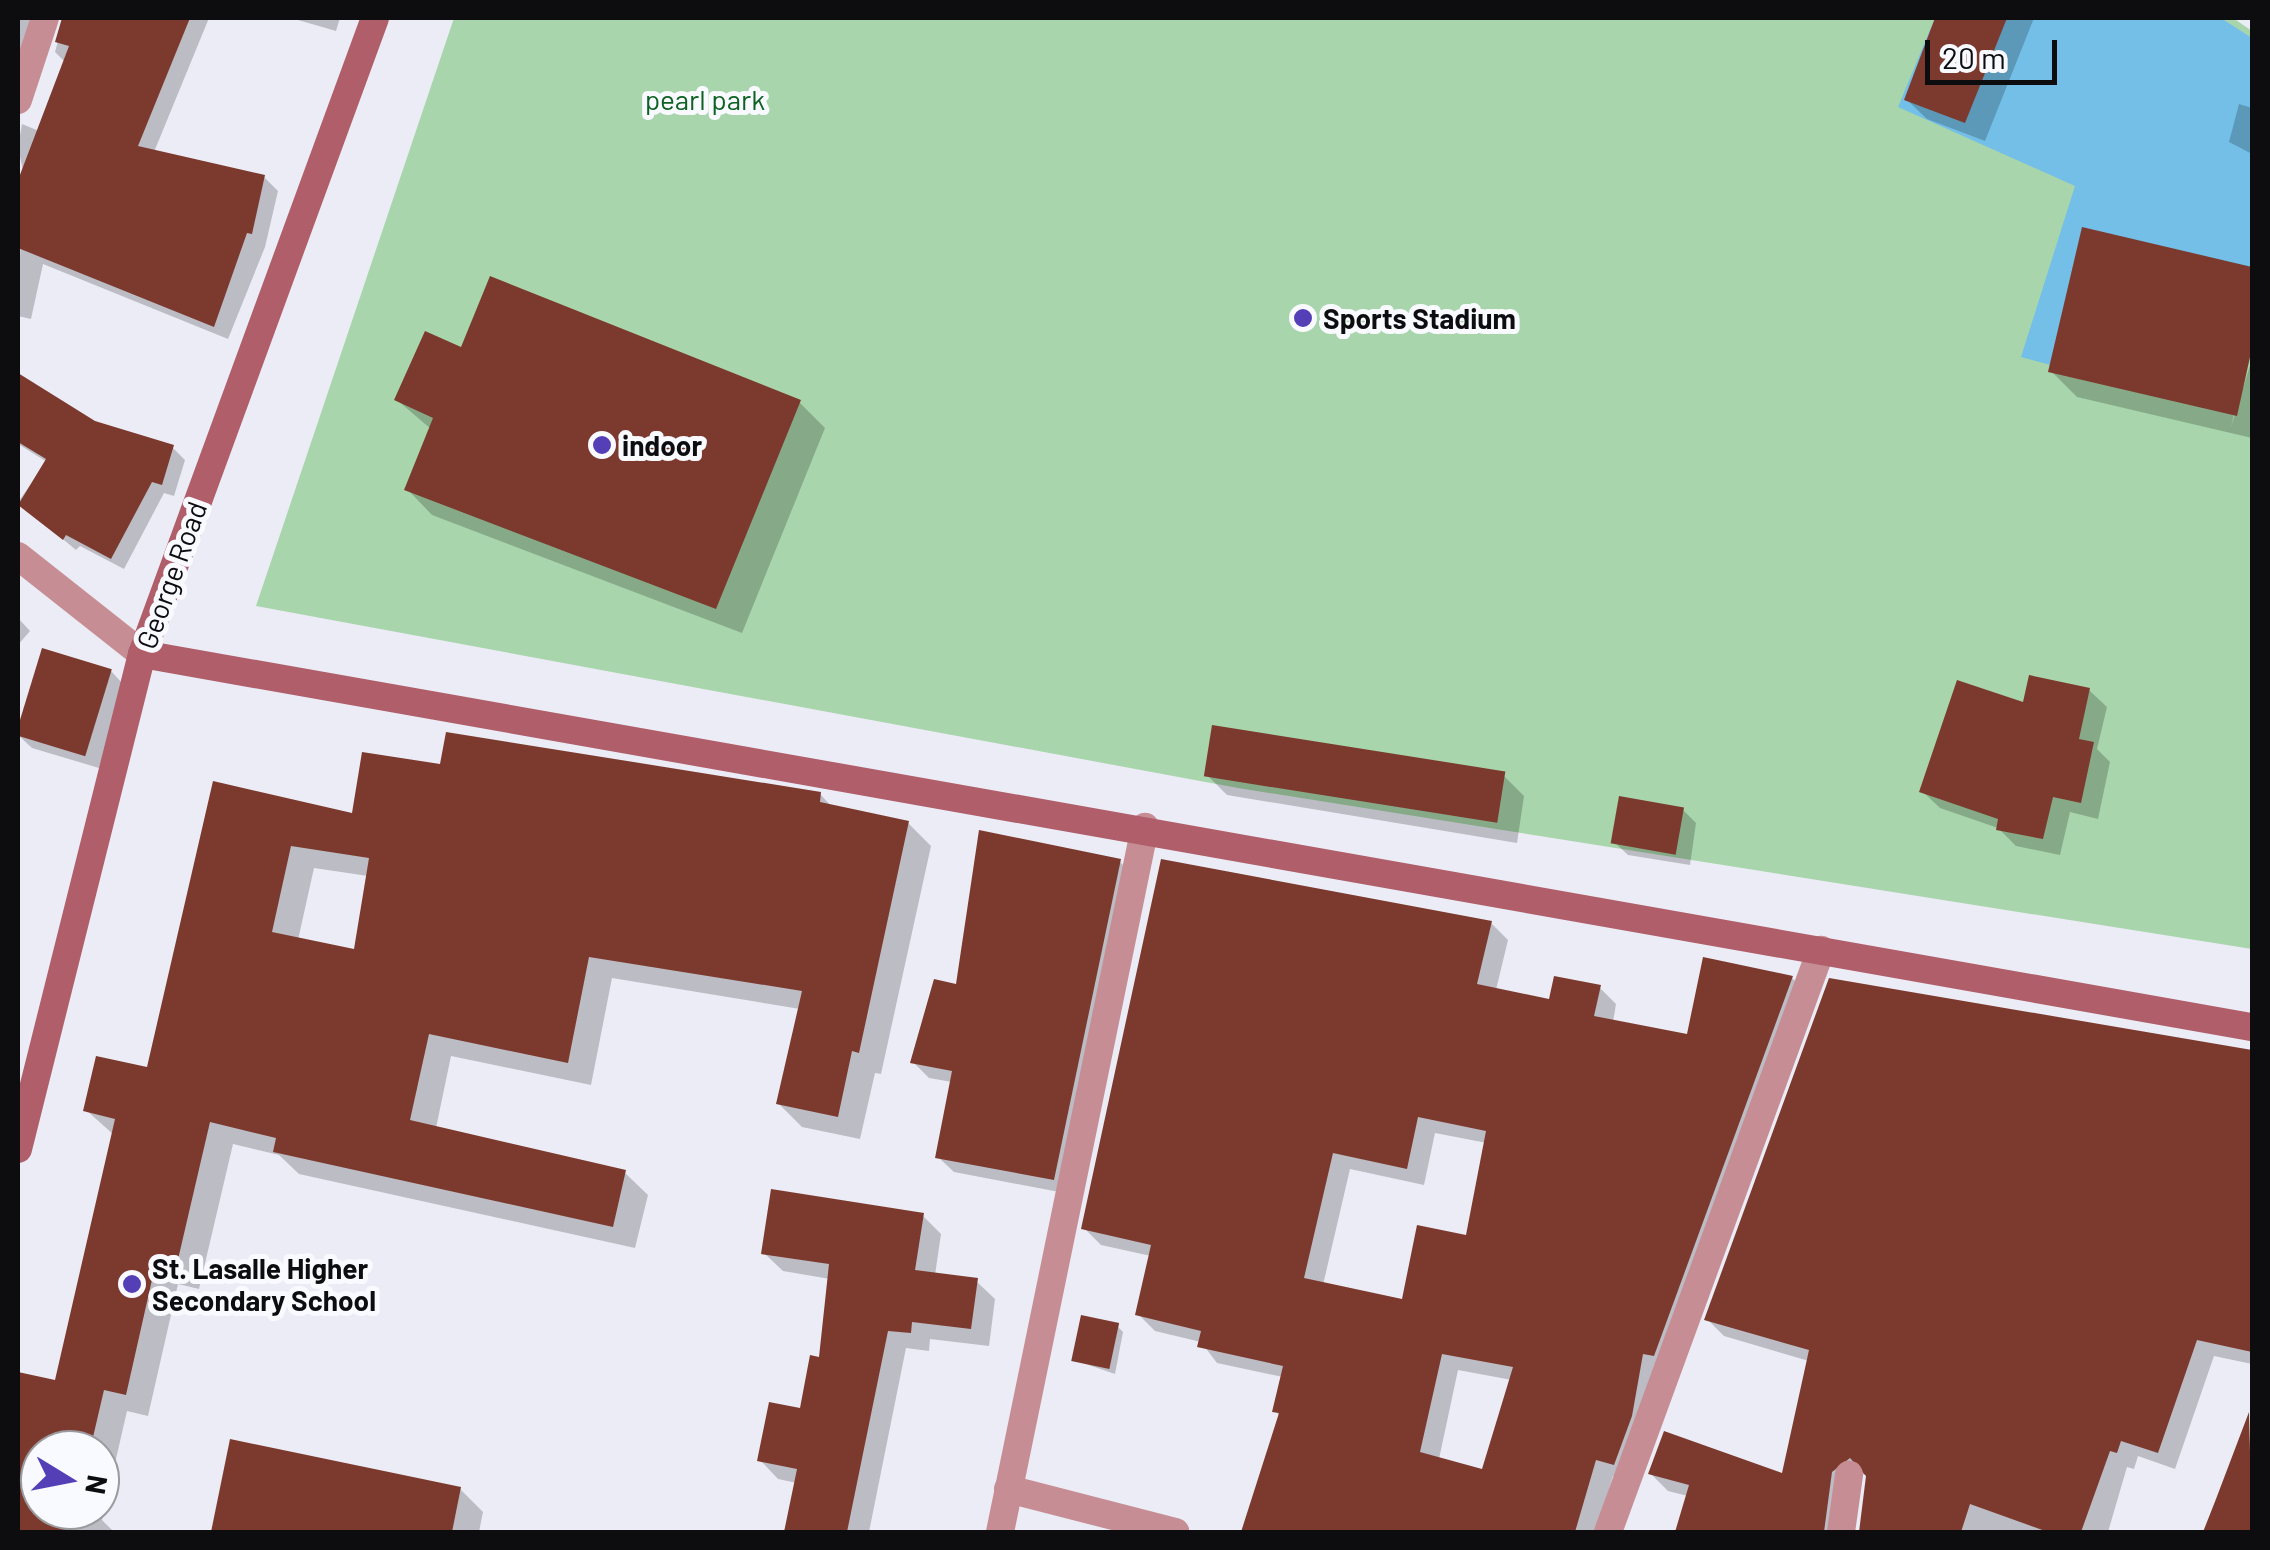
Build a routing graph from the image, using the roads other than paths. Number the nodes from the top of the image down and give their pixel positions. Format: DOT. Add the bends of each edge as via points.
graph roads {
  1 [pos="46,18"];
  2 [pos="376,18"];
  3 [pos="18,100"];
  4 [pos="18,556"];
  5 [pos="142,654"];
  6 [pos="1145,827"];
  7 [pos="1821,950"];
  8 [pos="2252,1028"];
  9 [pos="18,1149"];
  10 [pos="1849,1475"];
  11 [pos="1008,1489"];
  12 [pos="1000,1532"];
  13 [pos="1176,1532"];
  14 [pos="1608,1532"];
  15 [pos="1841,1532"];
  1 -- 3 [label="street"];
  2 -- 5 [label="main road, George Road"];
  4 -- 5 [label="street"];
  5 -- 6 [label="main road"];
  5 -- 9 [label="main road, George Road"];
  6 -- 7 [label="main road"];
  6 -- 11 [label="street"];
  7 -- 8 [label="main road"];
  7 -- 14 [label="street"];
  10 -- 15 [label="street"];
  11 -- 12 [label="street"];
  11 -- 13 [label="street"];
}
